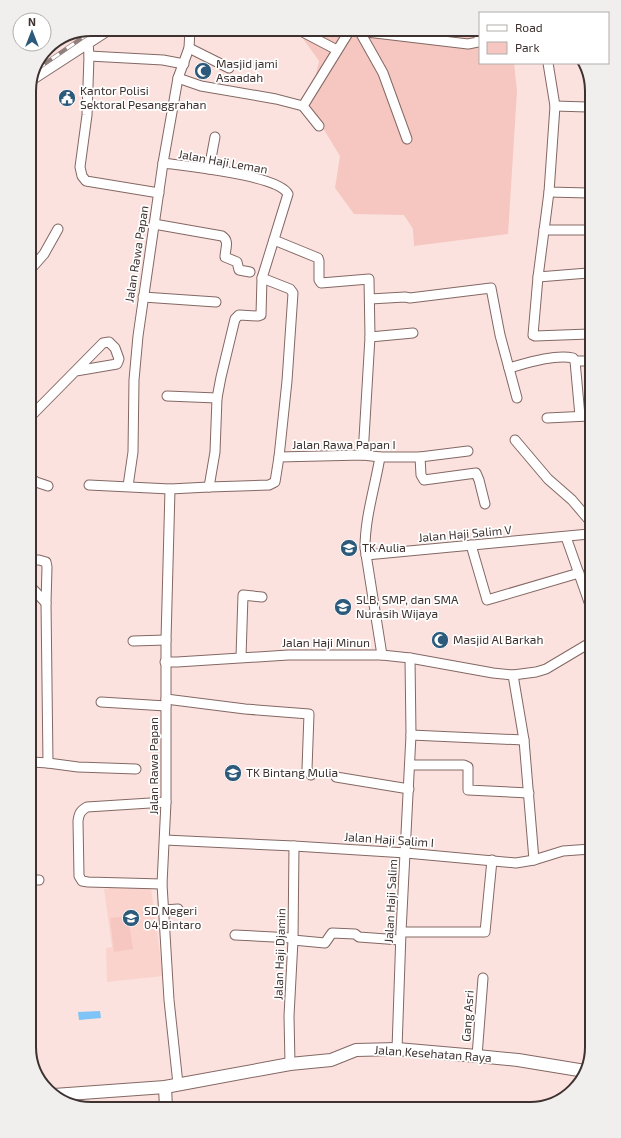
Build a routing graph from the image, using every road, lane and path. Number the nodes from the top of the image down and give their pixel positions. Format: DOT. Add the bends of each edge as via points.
graph roads {
  1 [pos="97,36"];
  2 [pos="190,36"];
  3 [pos="310,36"];
  4 [pos="348,36"];
  5 [pos="356,36"];
  6 [pos="402,36"];
  7 [pos="479,38"];
  8 [pos="88,42"];
  9 [pos="189,48"];
  10 [pos="337,50"];
  11 [pos="89,56"];
  12 [pos="184,64"];
  13 [pos="548,64"];
  14 [pos="229,68"];
  15 [pos="39,74"];
  16 [pos="178,78"];
  17 [pos="303,106"];
  18 [pos="555,106"];
  19 [pos="585,107"];
  20 [pos="319,126"];
  21 [pos="215,136"];
  22 [pos="407,139"];
  23 [pos="163,164"];
  24 [pos="209,169"];
  25 [pos="549,192"];
  26 [pos="585,192"];
  27 [pos="159,193"];
  28 [pos="154,224"];
  29 [pos="58,229"];
  30 [pos="544,230"];
  31 [pos="585,230"];
  32 [pos="274,240"];
  33 [pos="36,263"];
  34 [pos="250,272"];
  35 [pos="585,273"];
  36 [pos="538,277"];
  37 [pos="262,278"];
  38 [pos="143,297"];
  39 [pos="370,299"];
  40 [pos="216,302"];
  41 [pos="414,333"];
  42 [pos="585,334"];
  43 [pos="370,337"];
  44 [pos="575,361"];
  45 [pos="585,361"];
  46 [pos="509,368"];
  47 [pos="76,371"];
  48 [pos="167,396"];
  49 [pos="217,398"];
  50 [pos="517,398"];
  51 [pos="36,411"];
  52 [pos="584,416"];
  53 [pos="547,418"];
  54 [pos="515,440"];
  55 [pos="468,451"];
  56 [pos="363,455"];
  57 [pos="279,457"];
  58 [pos="380,457"];
  59 [pos="420,457"];
  60 [pos="36,482"];
  61 [pos="89,485"];
  62 [pos="48,486"];
  63 [pos="128,486"];
  64 [pos="209,486"];
  65 [pos="170,489"];
  66 [pos="485,504"];
  67 [pos="585,515"];
  68 [pos="585,535"];
  69 [pos="566,537"];
  70 [pos="470,545"];
  71 [pos="366,555"];
  72 [pos="36,560"];
  73 [pos="579,573"];
  74 [pos="585,590"];
  75 [pos="36,592"];
  76 [pos="262,597"];
  77 [pos="46,603"];
  78 [pos="166,640"];
  79 [pos="133,641"];
  80 [pos="585,646"];
  81 [pos="382,655"];
  82 [pos="241,657"];
  83 [pos="410,658"];
  84 [pos="165,662"];
  85 [pos="513,675"];
  86 [pos="101,702"];
  87 [pos="166,703"];
  88 [pos="411,735"];
  89 [pos="524,740"];
  90 [pos="36,762"];
  91 [pos="48,763"];
  92 [pos="410,765"];
  93 [pos="136,769"];
  94 [pos="311,775"];
  95 [pos="336,777"];
  96 [pos="409,789"];
  97 [pos="529,792"];
  98 [pos="166,802"];
  99 [pos="165,840"];
  100 [pos="294,846"];
  101 [pos="585,849"];
  102 [pos="406,853"];
  103 [pos="492,860"];
  104 [pos="534,860"];
  105 [pos="162,884"];
  106 [pos="178,909"];
  107 [pos="164,910"];
  108 [pos="235,935"];
  109 [pos="400,936"];
  110 [pos="293,939"];
  111 [pos="483,978"];
  112 [pos="397,1049"];
  113 [pos="477,1056"];
  114 [pos="290,1064"];
  115 [pos="579,1070"];
  116 [pos="178,1084"];
  117 [pos="165,1087"];
  118 [pos="63,1094"];
  119 [pos="166,1102"];
  1 -- 8 [label="main road"];
  2 -- 9 [label="street, Jalan Rawa Papan"];
  3 -- 10 [label="street"];
  4 -- 10 [label="street"];
  5 -- 22 [label="street" via="383,73"];
  6 -- 7 [label="street" via="468,44 478,42"];
  8 -- 11 [label="street"];
  8 -- 15 [label="main road"];
  9 -- 12 [label="street, Jalan Rawa Papan"];
  9 -- 14 [label="street"];
  10 -- 17 [label="street"];
  11 -- 12 [label="street" via="163,60"];
  11 -- 27 [label="street" via="87,115 80,167 82,176 86,180"];
  12 -- 16 [label="street, Jalan Rawa Papan"];
  13 -- 18 [label="street"];
  16 -- 17 [label="street" via="201,86"];
  16 -- 23 [label="street, Jalan Rawa Papan"];
  17 -- 20 [label="street"];
  18 -- 19 [label="street"];
  18 -- 25 [label="street"];
  21 -- 24 [label="street"];
  23 -- 24 [label="street, Jalan Haji Leman"];
  23 -- 27 [label="street, Jalan Rawa Papan"];
  24 -- 32 [label="street, Jalan Haji Leman" via="265,180 286,191 288,196"];
  25 -- 26 [label="street"];
  25 -- 30 [label="street"];
  27 -- 28 [label="street, Jalan Rawa Papan"];
  28 -- 34 [label="street" via="222,236 227,242 225,257 237,262 239,270"];
  28 -- 38 [label="street, Jalan Rawa Papan"];
  29 -- 33 [label="street"];
  30 -- 31 [label="street"];
  30 -- 36 [label="street"];
  32 -- 37 [label="street, Jalan Haji Leman"];
  32 -- 39 [label="street" via="318,258 321,283 369,279"];
  35 -- 36 [label="street"];
  36 -- 42 [label="street" via="534,336"];
  37 -- 49 [label="street, Jalan Haji Leman" via="261,315 239,315 235,319"];
  37 -- 57 [label="street" via="290,289 293,293"];
  38 -- 40 [label="street"];
  38 -- 63 [label="street, Jalan Rawa Papan" via="134,380 133,452"];
  39 -- 43 [label="street"];
  39 -- 46 [label="street" via="410,298 491,288"];
  41 -- 43 [label="street"];
  43 -- 56 [label="street"];
  44 -- 45 [label="street"];
  44 -- 46 [label="street" via="567,357"];
  44 -- 52 [label="street"];
  46 -- 50 [label="street"];
  47 -- 47 [label="street" via="117,364 119,359 116,348 109,342 103,343"];
  47 -- 51 [label="street"];
  48 -- 49 [label="street"];
  49 -- 64 [label="street, Jalan Haji Leman" via="215,452"];
  52 -- 53 [label="street"];
  54 -- 67 [label="street" via="548,479"];
  55 -- 59 [label="street, Jalan Rawa Papan I"];
  56 -- 57 [label="street, Jalan Rawa Papan I"];
  56 -- 58 [label="street, Jalan Rawa Papan I"];
  57 -- 64 [label="street, Jalan Rawa Papan I" via="275,482 272,485"];
  58 -- 59 [label="street, Jalan Rawa Papan I"];
  58 -- 71 [label="street, Jalan Haji Minun" via="365,533"];
  59 -- 66 [label="street" via="421,475 424,480 476,474"];
  60 -- 62 [label="street"];
  61 -- 63 [label="street"];
  63 -- 65 [label="street"];
  64 -- 65 [label="street, Jalan Rawa Papan I"];
  65 -- 78 [label="street, Jalan Rawa Papan"];
  68 -- 69 [label="street, Jalan Haji Salim V"];
  69 -- 70 [label="street, Jalan Haji Salim V"];
  69 -- 73 [label="street"];
  70 -- 71 [label="street, Jalan Haji Salim V"];
  70 -- 73 [label="street" via="487,600"];
  71 -- 81 [label="street, Jalan Haji Minun"];
  72 -- 77 [label="street" via="46,562"];
  73 -- 74 [label="street"];
  75 -- 77 [label="street"];
  76 -- 82 [label="street" via="243,595"];
  77 -- 91 [label="street"];
  78 -- 79 [label="street"];
  78 -- 84 [label="street, Jalan Rawa Papan"];
  80 -- 85 [label="street" via="546,668"];
  81 -- 82 [label="street, Jalan Haji Minun"];
  81 -- 83 [label="street"];
  82 -- 84 [label="street, Jalan Haji Minun"];
  83 -- 85 [label="street"];
  83 -- 88 [label="street, Jalan Haji Salim"];
  84 -- 87 [label="street, Jalan Rawa Papan"];
  85 -- 89 [label="street"];
  86 -- 87 [label="street"];
  87 -- 94 [label="street" via="309,714 307,768"];
  87 -- 98 [label="street, Jalan Rawa Papan"];
  88 -- 89 [label="street"];
  88 -- 92 [label="street, Jalan Haji Salim"];
  89 -- 97 [label="street"];
  90 -- 91 [label="street"];
  91 -- 93 [label="street"];
  92 -- 96 [label="street, Jalan Haji Salim"];
  92 -- 97 [label="street" via="464,765 468,768 468,790"];
  95 -- 96 [label="street"];
  96 -- 102 [label="street, Jalan Haji Salim"];
  97 -- 104 [label="street"];
  98 -- 99 [label="street, Jalan Rawa Papan"];
  98 -- 105 [label="street" via="87,808 81,810 78,821 79,876 82,881"];
  99 -- 100 [label="street, Jalan Haji Salim I"];
  99 -- 105 [label="street, Jalan Rawa Papan"];
  100 -- 102 [label="street, Jalan Haji Salim I"];
  100 -- 110 [label="street, Jalan Haji Djamin"];
  101 -- 104 [label="street, Jalan Haji Salim I" via="563,851"];
  102 -- 103 [label="street, Jalan Haji Salim I"];
  102 -- 109 [label="street, Jalan Haji Salim"];
  103 -- 104 [label="street, Jalan Haji Salim I" via="516,863"];
  103 -- 109 [label="street" via="485,932"];
  105 -- 107 [label="street, Jalan Rawa Papan"];
  106 -- 107 [label="street"];
  107 -- 116 [label="street, Jalan Rawa Papan" via="168,1000"];
  108 -- 110 [label="street"];
  109 -- 110 [label="street" via="359,937 354,934 332,933 325,943"];
  109 -- 112 [label="street, Jalan Haji Salim"];
  110 -- 114 [label="street, Jalan Haji Djamin" via="289,1016"];
  111 -- 113 [label="street, Gang Asri"];
  112 -- 113 [label="main road, Jalan Kesehatan Raya"];
  112 -- 114 [label="main road, Jalan Kesehatan Raya" via="356,1050 331,1060"];
  113 -- 115 [label="main road, Jalan Kesehatan Raya"];
  114 -- 116 [label="main road, Jalan Kesehatan Raya"];
  116 -- 117 [label="main road, Jalan Kesehatan Raya"];
  117 -- 118 [label="main road, Jalan Kesehatan Raya"];
  117 -- 119 [label="main road"];
}
